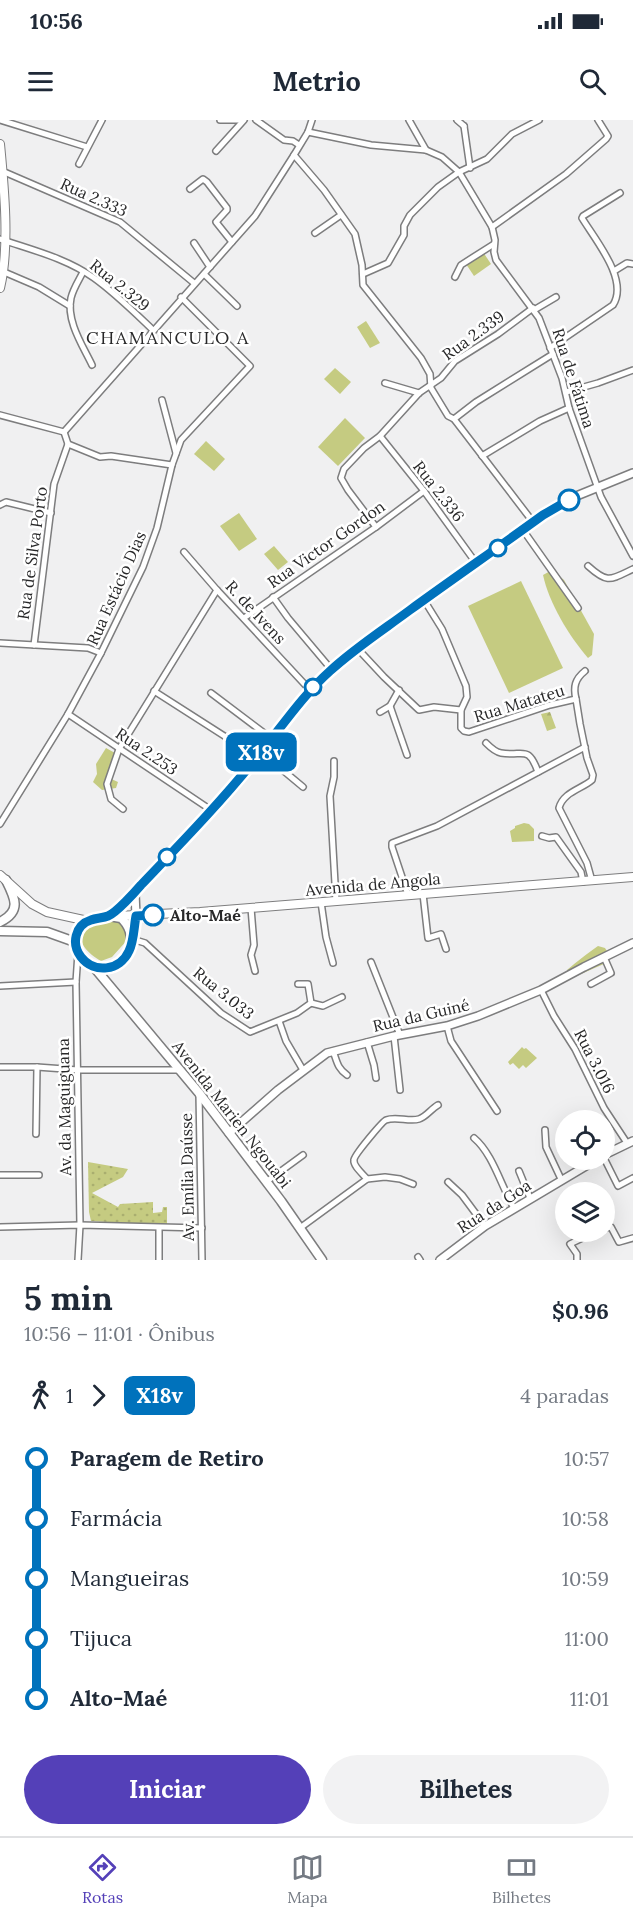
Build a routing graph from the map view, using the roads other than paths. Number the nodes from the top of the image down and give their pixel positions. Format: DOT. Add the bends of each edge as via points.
graph roads {
  1 [pos="0,120"];
  2 [pos="102,120"];
  3 [pos="220,120"];
  4 [pos="243,120"];
  5 [pos="256,120"];
  6 [pos="409,120"];
  7 [pos="458,120"];
  8 [pos="471,120"];
  9 [pos="539,120"];
  10 [pos="598,120"];
  11 [pos="310,121"];
  12 [pos="464,126"];
  13 [pos="308,132"];
  14 [pos="0,144"];
  15 [pos="299,145"];
  16 [pos="87,147"];
  17 [pos="426,150"];
  18 [pos="216,151"];
  19 [pos="294,155"];
  20 [pos="79,164"];
  21 [pos="470,168"];
  22 [pos="2,171"];
  23 [pos="459,172"];
  24 [pos="190,189"];
  25 [pos="620,194"];
  26 [pos="341,215"];
  27 [pos="492,227"];
  28 [pos="315,233"];
  29 [pos="2,240"];
  30 [pos="232,242"];
  31 [pos="194,243"];
  32 [pos="494,244"];
  33 [pos="633,264"];
  34 [pos="210,267"];
  35 [pos="614,271"];
  36 [pos="4,272"];
  37 [pos="83,272"];
  38 [pos="204,274"];
  39 [pos="363,274"];
  40 [pos="455,277"];
  41 [pos="194,284"];
  42 [pos="0,288"];
  43 [pos="181,297"];
  44 [pos="556,297"];
  45 [pos="70,306"];
  46 [pos="237,306"];
  47 [pos="533,309"];
  48 [pos="153,330"];
  49 [pos="550,348"];
  50 [pos="553,354"];
  51 [pos="92,365"];
  52 [pos="633,370"];
  53 [pos="385,383"];
  54 [pos="430,385"];
  55 [pos="566,392"];
  56 [pos="419,393"];
  57 [pos="162,400"];
  58 [pos="568,408"];
  59 [pos="0,415"];
  60 [pos="454,419"];
  61 [pos="64,432"];
  62 [pos="380,436"];
  63 [pos="68,444"];
  64 [pos="176,453"];
  65 [pos="482,456"];
  66 [pos="172,465"];
  67 [pos="633,473"];
  68 [pos="598,487"];
  69 [pos="424,491"];
  70 [pos="0,505"];
  71 [pos="51,513"];
  72 [pos="533,522"];
  73 [pos="376,527"];
  74 [pos="523,530"];
  75 [pos="184,552"];
  76 [pos="633,556"];
  77 [pos="476,563"];
  78 [pos="588,566"];
  79 [pos="633,569"];
  80 [pos="217,590"];
  81 [pos="273,597"];
  82 [pos="424,600"];
  83 [pos="578,608"];
  84 [pos="243,618"];
  85 [pos="0,643"];
  86 [pos="34,645"];
  87 [pos="357,648"];
  88 [pos="101,653"];
  89 [pos="331,669"];
  90 [pos="585,671"];
  91 [pos="311,689"];
  92 [pos="399,690"];
  93 [pos="154,691"];
  94 [pos="211,693"];
  95 [pos="576,699"];
  96 [pos="390,706"];
  97 [pos="461,710"];
  98 [pos="380,712"];
  99 [pos="68,714"];
  100 [pos="272,739"];
  101 [pos="486,742"];
  102 [pos="585,747"];
  103 [pos="119,749"];
  104 [pos="259,755"];
  105 [pos="407,755"];
  106 [pos="334,761"];
  107 [pos="538,772"];
  108 [pos="303,787"];
  109 [pos="123,808"];
  110 [pos="211,810"];
  111 [pos="0,824"];
  112 [pos="542,836"];
  113 [pos="633,877"];
  114 [pos="3,878"];
  115 [pos="592,881"];
  116 [pos="582,882"];
  117 [pos="135,892"];
  118 [pos="423,894"];
  119 [pos="408,895"];
  120 [pos="336,901"];
  121 [pos="321,902"];
  122 [pos="251,908"];
  123 [pos="113,916"];
  124 [pos="136,916"];
  125 [pos="88,921"];
  126 [pos="0,922"];
  127 [pos="0,931"];
  128 [pos="132,939"];
  129 [pos="75,942"];
  130 [pos="633,943"];
  131 [pos="446,949"];
  132 [pos="78,953"];
  133 [pos="604,957"];
  134 [pos="371,962"];
  135 [pos="333,963"];
  136 [pos="93,966"];
  137 [pos="111,968"];
  138 [pos="255,971"];
  139 [pos="76,982"];
  140 [pos="298,984"];
  141 [pos="591,984"];
  142 [pos="0,986"];
  143 [pos="541,990"];
  144 [pos="112,991"];
  145 [pos="342,997"];
  146 [pos="311,1003"];
  147 [pos="279,1021"];
  148 [pos="447,1026"];
  149 [pos="397,1035"];
  150 [pos="367,1042"];
  151 [pos="333,1051"];
  152 [pos="0,1067"];
  153 [pos="37,1067"];
  154 [pos="78,1070"];
  155 [pos="181,1070"];
  156 [pos="303,1070"];
  157 [pos="347,1075"];
  158 [pos="376,1078"];
  159 [pos="400,1090"];
  160 [pos="199,1092"];
  161 [pos="438,1106"];
  162 [pos="497,1111"];
  163 [pos="545,1130"];
  164 [pos="229,1133"];
  165 [pos="36,1134"];
  166 [pos="477,1138"];
  167 [pos="630,1142"];
  168 [pos="615,1151"];
  169 [pos="303,1155"];
  170 [pos="578,1170"];
  171 [pos="610,1170"];
  172 [pos="519,1171"];
  173 [pos="39,1174"];
  174 [pos="0,1175"];
  175 [pos="633,1178"];
  176 [pos="367,1179"];
  177 [pos="561,1179"];
  178 [pos="266,1182"];
  179 [pos="448,1182"];
  180 [pos="413,1184"];
  181 [pos="530,1198"];
  182 [pos="514,1208"];
  183 [pos="80,1225"];
  184 [pos="485,1226"];
  185 [pos="0,1227"];
  186 [pos="159,1228"];
  187 [pos="202,1228"];
  188 [pos="300,1228"];
  189 [pos="615,1234"];
  190 [pos="633,1238"];
  191 [pos="574,1242"];
  192 [pos="78,1260"];
  193 [pos="159,1260"];
  194 [pos="202,1260"];
  195 [pos="322,1260"];
  196 [pos="440,1260"];
  197 [pos="577,1260"];
  1 -- 16 [label="street"];
  2 -- 16 [label="street"];
  3 -- 4 [label="street"];
  4 -- 18 [label="street"];
  5 -- 15 [label="street" via="284,140"];
  6 -- 17 [label="street"];
  7 -- 12 [label="street"];
  8 -- 12 [label="street"];
  9 -- 21 [label="street" via="512,134 487,159"];
  10 -- 27 [label="street" via="606,131 606,139 566,174"];
  11 -- 13 [label="street"];
  12 -- 21 [label="street"];
  13 -- 15 [label="street"];
  13 -- 17 [label="street, Rua de Fátima" via="371,145"];
  14 -- 22 [label="main road"];
  15 -- 19 [label="street"];
  16 -- 20 [label="street"];
  17 -- 23 [label="street, Rua de Fátima" via="442,157"];
  19 -- 26 [label="street"];
  19 -- 30 [label="street" via="255,216"];
  21 -- 23 [label="street"];
  22 -- 29 [label="main road"];
  22 -- 41 [label="street, Rua 2.333" via="120,222"];
  23 -- 27 [label="street, Rua de Fátima"];
  23 -- 39 [label="street" via="410,215 388,263"];
  24 -- 30 [label="street" via="204,179 207,182 227,208 216,222"];
  25 -- 35 [label="street" via="583,216"];
  26 -- 28 [label="street"];
  26 -- 39 [label="street" via="355,234"];
  27 -- 32 [label="street, Rua de Fátima"];
  29 -- 36 [label="main road"];
  29 -- 37 [label="street, Rua 2.329"];
  30 -- 34 [label="street"];
  31 -- 34 [label="street"];
  32 -- 40 [label="street" via="461,265"];
  32 -- 47 [label="street, Rua de Fátima" via="496,260"];
  33 -- 35 [label="street" via="627,263"];
  34 -- 38 [label="street"];
  35 -- 49 [label="street" via="618,293 613,305"];
  36 -- 42 [label="main road"];
  36 -- 45 [label="street"];
  37 -- 45 [label="street"];
  37 -- 48 [label="street, Rua 2.329"];
  38 -- 41 [label="street"];
  38 -- 46 [label="street"];
  39 -- 54 [label="street" via="367,291 421,358 430,374"];
  41 -- 43 [label="street"];
  43 -- 48 [label="street"];
  43 -- 64 [label="street, Rua Estácio Dias" via="249,366 181,440"];
  44 -- 47 [label="street, Rua 2.339"];
  45 -- 51 [label="street"];
  47 -- 49 [label="street, Rua de Fátima"];
  47 -- 54 [label="street, Rua 2.339" via="455,361"];
  48 -- 61 [label="street"];
  49 -- 50 [label="street, Rua de Fátima"];
  50 -- 55 [label="street, Rua de Fátima"];
  50 -- 60 [label="street"];
  52 -- 55 [label="street"];
  53 -- 56 [label="street"];
  54 -- 56 [label="street, Rua 2.339"];
  54 -- 60 [label="street" via="448,416"];
  55 -- 58 [label="street, Rua de Fátima"];
  56 -- 62 [label="street, Rua 2.339"];
  57 -- 64 [label="street"];
  58 -- 65 [label="street"];
  58 -- 68 [label="street, Rua de Fátima"];
  59 -- 61 [label="street"];
  60 -- 65 [label="street"];
  61 -- 63 [label="street"];
  62 -- 69 [label="street, Rua 2.336"];
  62 -- 73 [label="street, Rua 2.339" via="353,459 341,478"];
  63 -- 66 [label="street" via="97,457"];
  63 -- 71 [label="street, Rua de Silva Porto" via="54,484"];
  64 -- 66 [label="street, Rua Estácio Dias"];
  65 -- 72 [label="street"];
  66 -- 88 [label="street, Rua Estácio Dias" via="158,528"];
  67 -- 68 [label="street"];
  68 -- 72 [label="street"];
  68 -- 76 [label="street, Rua de Fátima"];
  69 -- 73 [label="street, Rua Victor Gordon"];
  69 -- 77 [label="street, Rua 2.336"];
  70 -- 71 [label="street" via="6,502"];
  71 -- 86 [label="street, Rua de Silva Porto"];
  72 -- 74 [label="street"];
  73 -- 81 [label="street, Rua Victor Gordon"];
  74 -- 77 [label="street"];
  74 -- 83 [label="street"];
  75 -- 80 [label="street, R. de Ivens"];
  77 -- 82 [label="street"];
  78 -- 79 [label="street" via="607,579"];
  80 -- 84 [label="street, R. de Ivens"];
  80 -- 93 [label="street"];
  81 -- 84 [label="street, Rua Victor Gordon"];
  81 -- 89 [label="street"];
  82 -- 87 [label="street"];
  82 -- 97 [label="street" via="442,629 466,686 467,696"];
  84 -- 91 [label="street, R. de Ivens"];
  85 -- 86 [label="street"];
  86 -- 88 [label="street" via="88,648"];
  87 -- 89 [label="street"];
  87 -- 92 [label="street"];
  88 -- 99 [label="street, Rua Estácio Dias"];
  89 -- 91 [label="street"];
  90 -- 95 [label="street" via="576,681"];
  91 -- 100 [label="street"];
  92 -- 96 [label="street"];
  92 -- 97 [label="street" via="419,710"];
  93 -- 103 [label="street"];
  93 -- 104 [label="street"];
  94 -- 100 [label="street"];
  95 -- 97 [label="street, Rua Matateu" via="469,732 461,728"];
  95 -- 102 [label="street, Rua Matateu"];
  96 -- 98 [label="street"];
  96 -- 105 [label="street"];
  99 -- 103 [label="street, Rua 2.253"];
  99 -- 111 [label="street, Rua Estácio Dias"];
  100 -- 104 [label="street"];
  101 -- 107 [label="street" via="499,753 527,754 533,758"];
  102 -- 107 [label="street"];
  102 -- 115 [label="street, Rua Matateu" via="592,780 568,794 559,807"];
  103 -- 109 [label="street" via="107,784 111,799"];
  103 -- 110 [label="street, Rua 2.253"];
  104 -- 108 [label="street"];
  104 -- 110 [label="street"];
  106 -- 120 [label="street" via="330,796"];
  107 -- 119 [label="street" via="437,826 393,843"];
  110 -- 117 [label="street"];
  112 -- 116 [label="street" via="556,837 580,872"];
  113 -- 115 [label="main road, Avenida de Angola"];
  114 -- 125 [label="main road" via="47,912"];
  114 -- 126 [label="main road" via="15,898 15,908 9,918"];
  115 -- 116 [label="main road, Avenida de Angola"];
  116 -- 118 [label="main road, Avenida de Angola"];
  117 -- 123 [label="street"];
  117 -- 124 [label="street"];
  118 -- 119 [label="main road, Avenida de Angola"];
  118 -- 131 [label="street" via="428,938 441,933"];
  119 -- 120 [label="main road, Avenida de Angola"];
  120 -- 121 [label="main road, Avenida de Angola"];
  121 -- 122 [label="main road, Avenida de Angola"];
  121 -- 135 [label="street"];
  122 -- 124 [label="main road, Avenida de Angola"];
  122 -- 138 [label="street"];
  123 -- 124 [label="main road, Avenida de Angola"];
  123 -- 125 [label="main road"];
  123 -- 128 [label="main road" via="125,922"];
  124 -- 128 [label="main road"];
  125 -- 129 [label="main road" via="81,925"];
  127 -- 129 [label="main road" via="46,932"];
  128 -- 137 [label="main road" via="122,962"];
  128 -- 147 [label="street, Rua 3.033" via="146,943 221,1013 250,1032"];
  129 -- 132 [label="main road"];
  130 -- 133 [label="street, Rua da Guiné"];
  132 -- 136 [label="main road"];
  132 -- 139 [label="street, Av. da Maguiguana"];
  133 -- 141 [label="street" via="611,973"];
  133 -- 143 [label="street, Rua da Guiné"];
  134 -- 149 [label="street"];
  136 -- 137 [label="main road"];
  136 -- 144 [label="main road, Avenida Marien Ngouabi"];
  137 -- 144 [label="main road"];
  139 -- 142 [label="street"];
  139 -- 154 [label="street, Av. da Maguiguana"];
  140 -- 146 [label="street" via="308,984"];
  143 -- 148 [label="street, Rua da Guiné"];
  143 -- 167 [label="street, Rua 3.016" via="604,1108"];
  144 -- 155 [label="main road, Avenida Marien Ngouabi"];
  145 -- 146 [label="street" via="322,1006"];
  146 -- 147 [label="street, Rua 3.033"];
  147 -- 156 [label="street"];
  148 -- 149 [label="street, Rua da Guiné"];
  148 -- 162 [label="street" via="451,1041"];
  149 -- 150 [label="street, Rua da Guiné"];
  149 -- 159 [label="street"];
  150 -- 151 [label="street, Rua da Guiné"];
  150 -- 158 [label="street"];
  151 -- 156 [label="street, Rua da Guiné"];
  151 -- 157 [label="street" via="336,1064"];
  152 -- 153 [label="street"];
  153 -- 154 [label="street"];
  153 -- 165 [label="street"];
  154 -- 155 [label="street"];
  154 -- 183 [label="street, Av. da Maguiguana"];
  155 -- 160 [label="main road, Avenida Marien Ngouabi"];
  156 -- 164 [label="street, Rua da Guiné"];
  160 -- 164 [label="main road, Avenida Marien Ngouabi"];
  160 -- 187 [label="street, Av. Emília Daússe"];
  161 -- 176 [label="street" via="418,1119 389,1118 382,1122 354,1160"];
  163 -- 177 [label="street" via="546,1147"];
  164 -- 178 [label="main road, Avenida Marien Ngouabi"];
  166 -- 182 [label="street"];
  167 -- 168 [label="street"];
  169 -- 178 [label="street"];
  170 -- 177 [label="street, Rua da Goa"];
  171 -- 175 [label="street" via="618,1186"];
  172 -- 181 [label="street"];
  173 -- 174 [label="street"];
  176 -- 180 [label="street" via="385,1177"];
  176 -- 188 [label="street"];
  177 -- 181 [label="street, Rua da Goa"];
  178 -- 188 [label="main road, Avenida Marien Ngouabi"];
  179 -- 184 [label="street"];
  181 -- 182 [label="street, Rua da Goa"];
  182 -- 184 [label="street, Rua da Goa"];
  183 -- 185 [label="street"];
  183 -- 186 [label="street"];
  183 -- 192 [label="street, Av. da Maguiguana"];
  184 -- 196 [label="street, Rua da Goa"];
  186 -- 187 [label="street"];
  186 -- 193 [label="street"];
  187 -- 194 [label="street, Av. Emília Daússe"];
  188 -- 195 [label="main road, Avenida Marien Ngouabi"];
  189 -- 190 [label="street" via="619,1242"];
  191 -- 197 [label="street" via="570,1244"];
}
